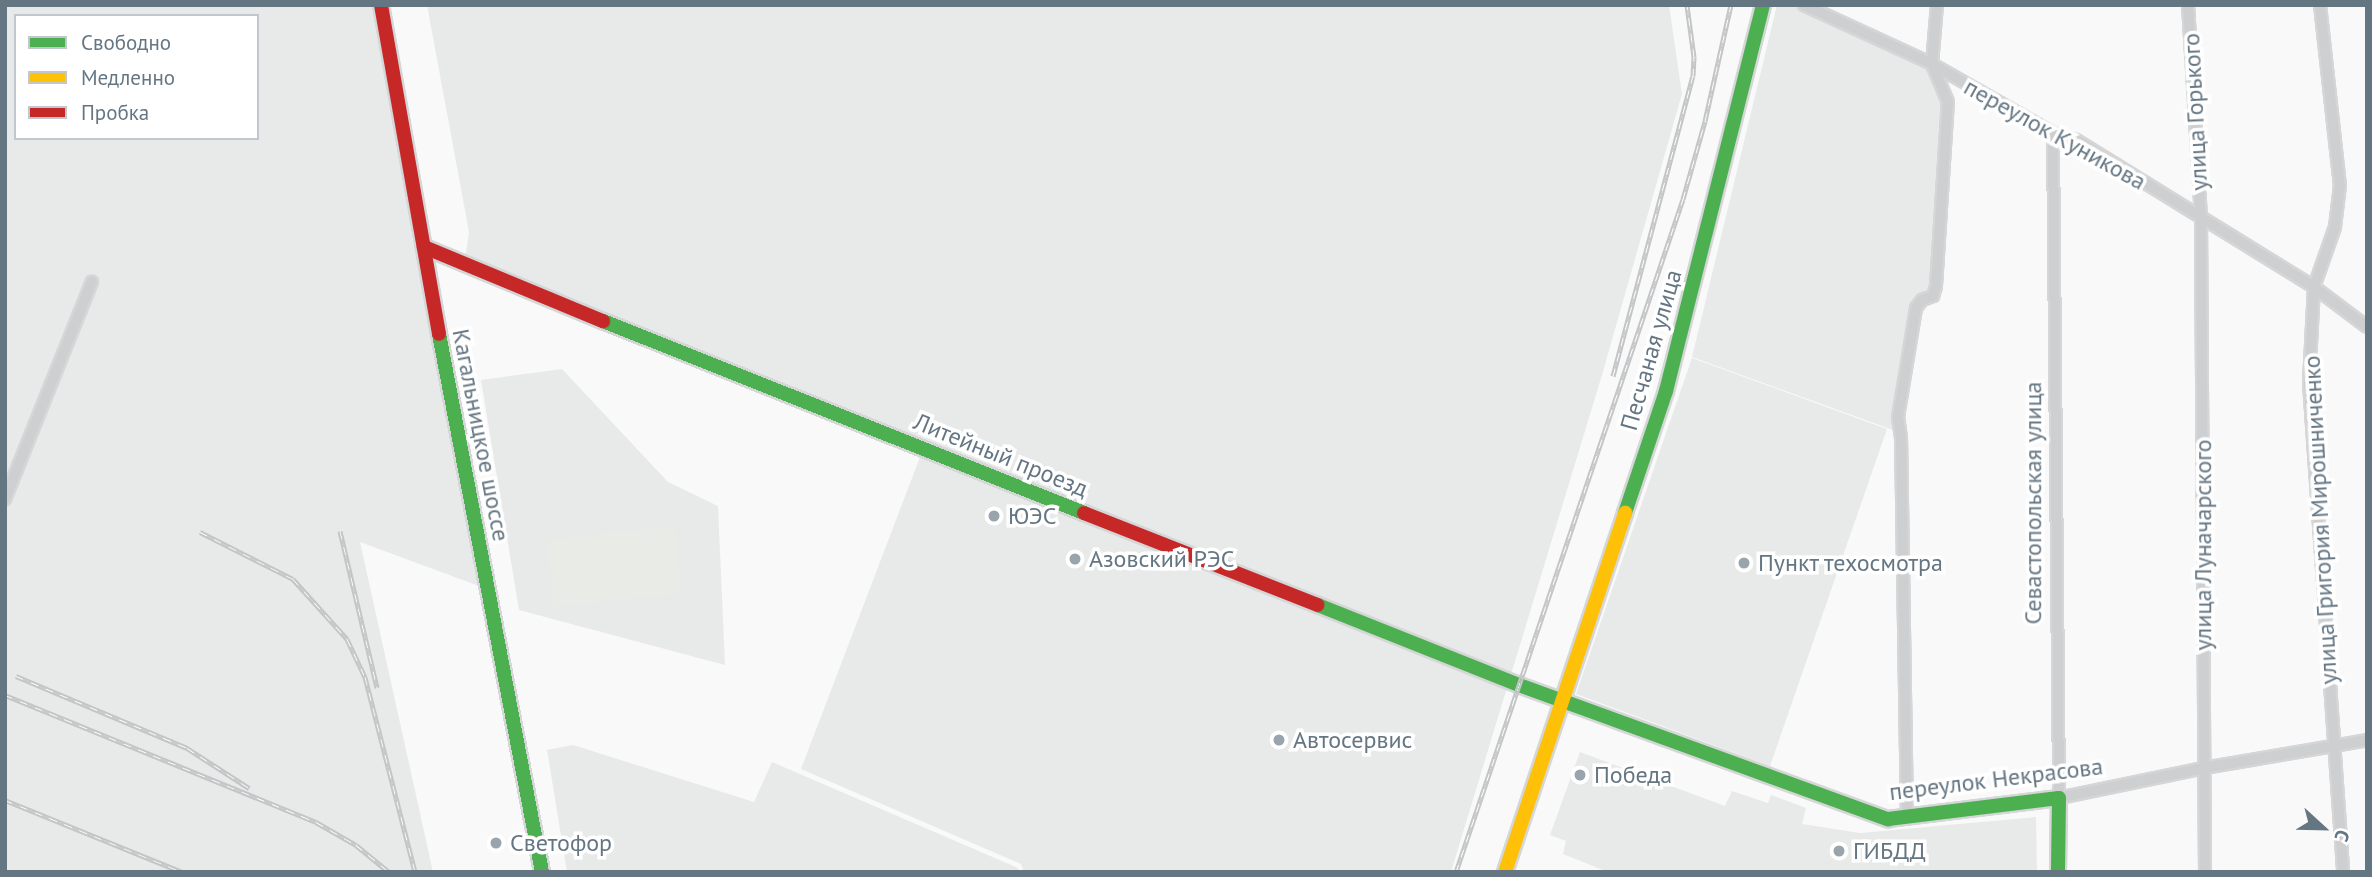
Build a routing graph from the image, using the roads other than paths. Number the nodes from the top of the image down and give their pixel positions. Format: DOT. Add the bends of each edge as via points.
graph roads {
  1 [pos="381,5"];
  2 [pos="1763,5"];
  3 [pos="1804,5"];
  4 [pos="1937,5"];
  5 [pos="2188,5"];
  6 [pos="2320,5"];
  7 [pos="1931,64"];
  8 [pos="2053,133"];
  9 [pos="2201,219"];
  10 [pos="424,247"];
  11 [pos="92,282"];
  12 [pos="2314,287"];
  13 [pos="2367,327"];
  14 [pos="5,499"];
  15 [pos="1563,701"];
  16 [pos="2367,740"];
  17 [pos="2333,748"];
  18 [pos="2204,768"];
  19 [pos="2059,798"];
  20 [pos="1907,818"];
  21 [pos="542,872"];
  22 [pos="1505,872"];
  23 [pos="2058,872"];
  24 [pos="2205,872"];
  25 [pos="2343,872"];
  1 -- 10 [label="main road, Кагальницкое шоссе"];
  2 -- 15 [label="main road, Песчаная улица" via="1666,391"];
  3 -- 7 [label="street, переулок Куникова"];
  4 -- 7 [label="street"];
  5 -- 9 [label="street, улица Горького"];
  6 -- 12 [label="street, улица Григория Мирошниченко" via="2340,185 2335,227"];
  7 -- 8 [label="street, переулок Куникова"];
  7 -- 20 [label="street" via="1948,102 1936,286 1933,296 1916,308 1898,417"];
  8 -- 9 [label="street, переулок Куникова" via="2076,140"];
  8 -- 19 [label="street, Севастопольская улица"];
  9 -- 12 [label="street, переулок Куникова"];
  9 -- 18 [label="street, улица Луначарского"];
  10 -- 15 [label="main road, Литейный проезд" via="672,350"];
  10 -- 21 [label="main road, Кагальницкое шоссе"];
  11 -- 14 [label="street"];
  12 -- 13 [label="street, переулок Куникова"];
  12 -- 17 [label="street, улица Григория Мирошниченко" via="2309,383"];
  15 -- 20 [label="main road, переулок Некрасова" via="1888,819"];
  15 -- 22 [label="main road, Песчаная улица"];
  16 -- 17 [label="street, переулок Некрасова"];
  17 -- 18 [label="street, переулок Некрасова"];
  17 -- 25 [label="street, улица Григория Мирошниченко"];
  18 -- 19 [label="street, переулок Некрасова"];
  18 -- 24 [label="street, улица Луначарского"];
  19 -- 20 [label="main road, переулок Некрасова"];
  19 -- 23 [label="main road, Севастопольская улица"];
}
